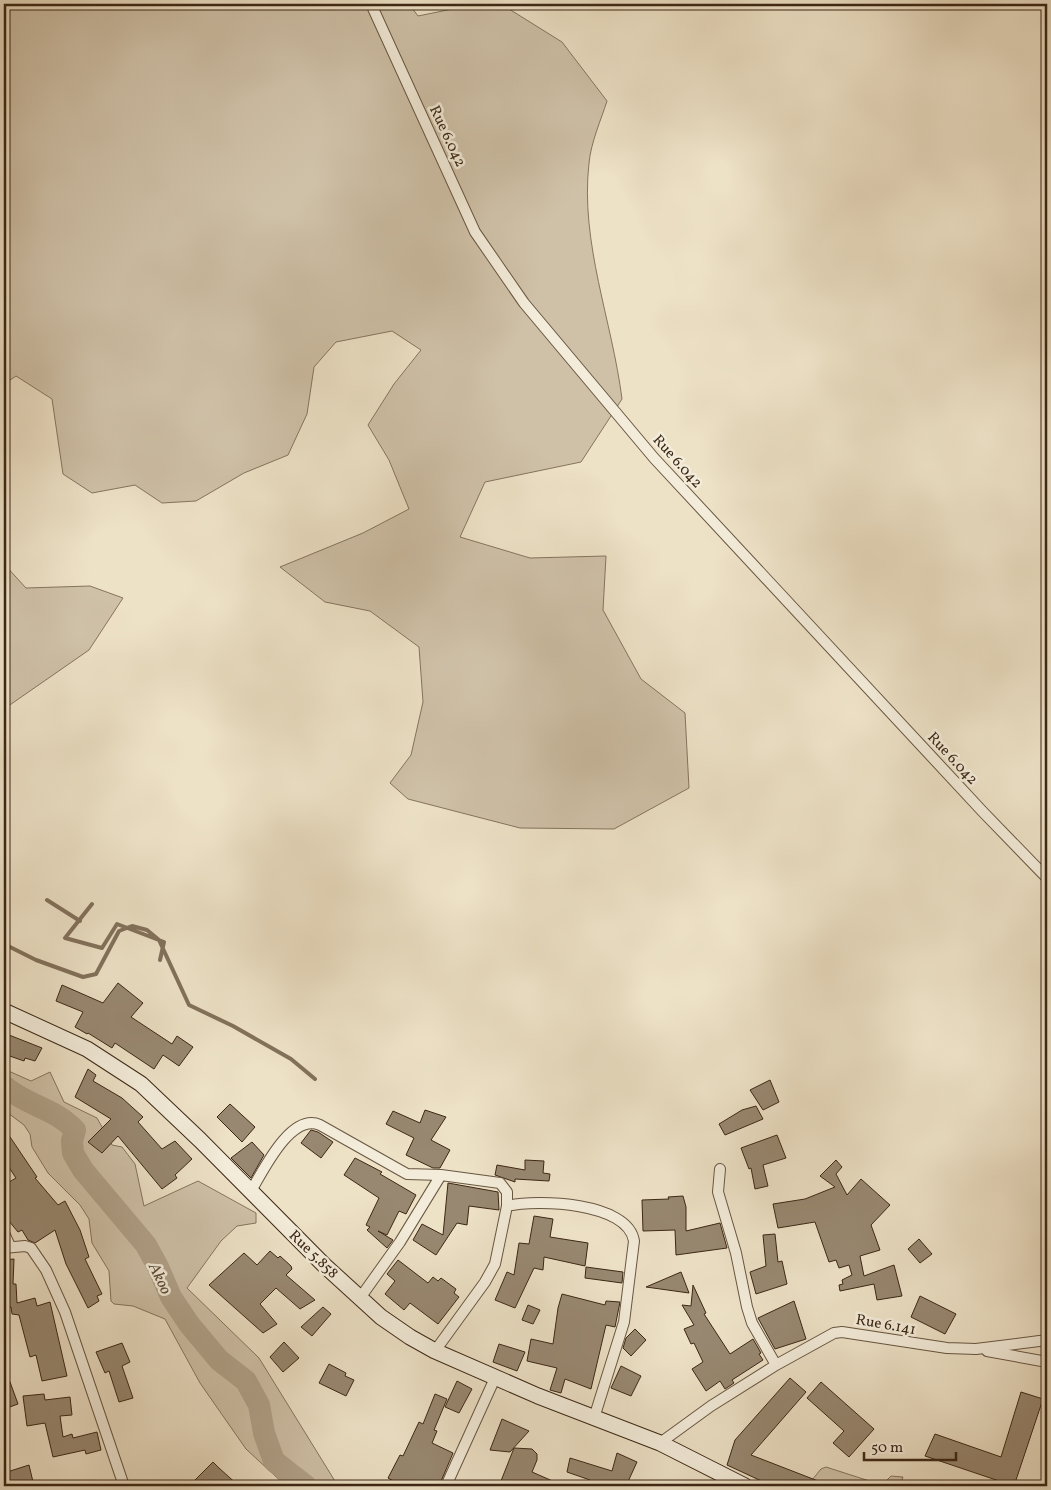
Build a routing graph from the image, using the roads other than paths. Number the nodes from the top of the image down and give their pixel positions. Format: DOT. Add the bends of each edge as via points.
graph roads {
  1 [pos="371,4"];
  2 [pos="1047,878"];
  3 [pos="4,1011"];
  4 [pos="720,1169"];
  5 [pos="441,1175"];
  6 [pos="251,1192"];
  7 [pos="507,1206"];
  8 [pos="4,1233"];
  9 [pos="7,1247"];
  10 [pos="360,1298"];
  11 [pos="1047,1340"];
  12 [pos="976,1349"];
  13 [pos="435,1351"];
  14 [pos="1047,1362"];
  15 [pos="776,1365"];
  16 [pos="495,1378"];
  17 [pos="594,1418"];
  18 [pos="660,1443"];
  19 [pos="124,1486"];
  20 [pos="446,1486"];
  21 [pos="746,1486"];
  1 -- 2 [label="street, Rue 6.042" via="475,232 524,303 654,458"];
  3 -- 6 [label="street, Rue 5.858" via="116,1066 147,1090"];
  4 -- 15 [label="street" via="718,1192 736,1253 747,1307"];
  5 -- 6 [label="street" via="407,1174 320,1125 308,1122 296,1128 276,1150"];
  5 -- 7 [label="street" via="500,1183 507,1192"];
  5 -- 10 [label="street" via="400,1242"];
  6 -- 10 [label="street, Rue 5.858"];
  7 -- 13 [label="street" via="495,1264"];
  7 -- 17 [label="street" via="522,1203 584,1206 624,1223 631,1230 634,1241 624,1322"];
  8 -- 9 [label="street"];
  9 -- 19 [label="street" via="31,1248 46,1270 65,1312"];
  10 -- 13 [label="street, Rue 5.858" via="381,1317"];
  11 -- 12 [label="street, Rue 6.141"];
  12 -- 14 [label="street"];
  12 -- 15 [label="street, Rue 6.141" via="926,1347 842,1332 827,1335"];
  13 -- 16 [label="street, Rue 5.858"];
  15 -- 18 [label="street, Rue 6.141"];
  16 -- 17 [label="street, Rue 5.858"];
  16 -- 20 [label="street"];
  17 -- 18 [label="street, Rue 5.858"];
  18 -- 21 [label="street, Rue 5.858"];
}
